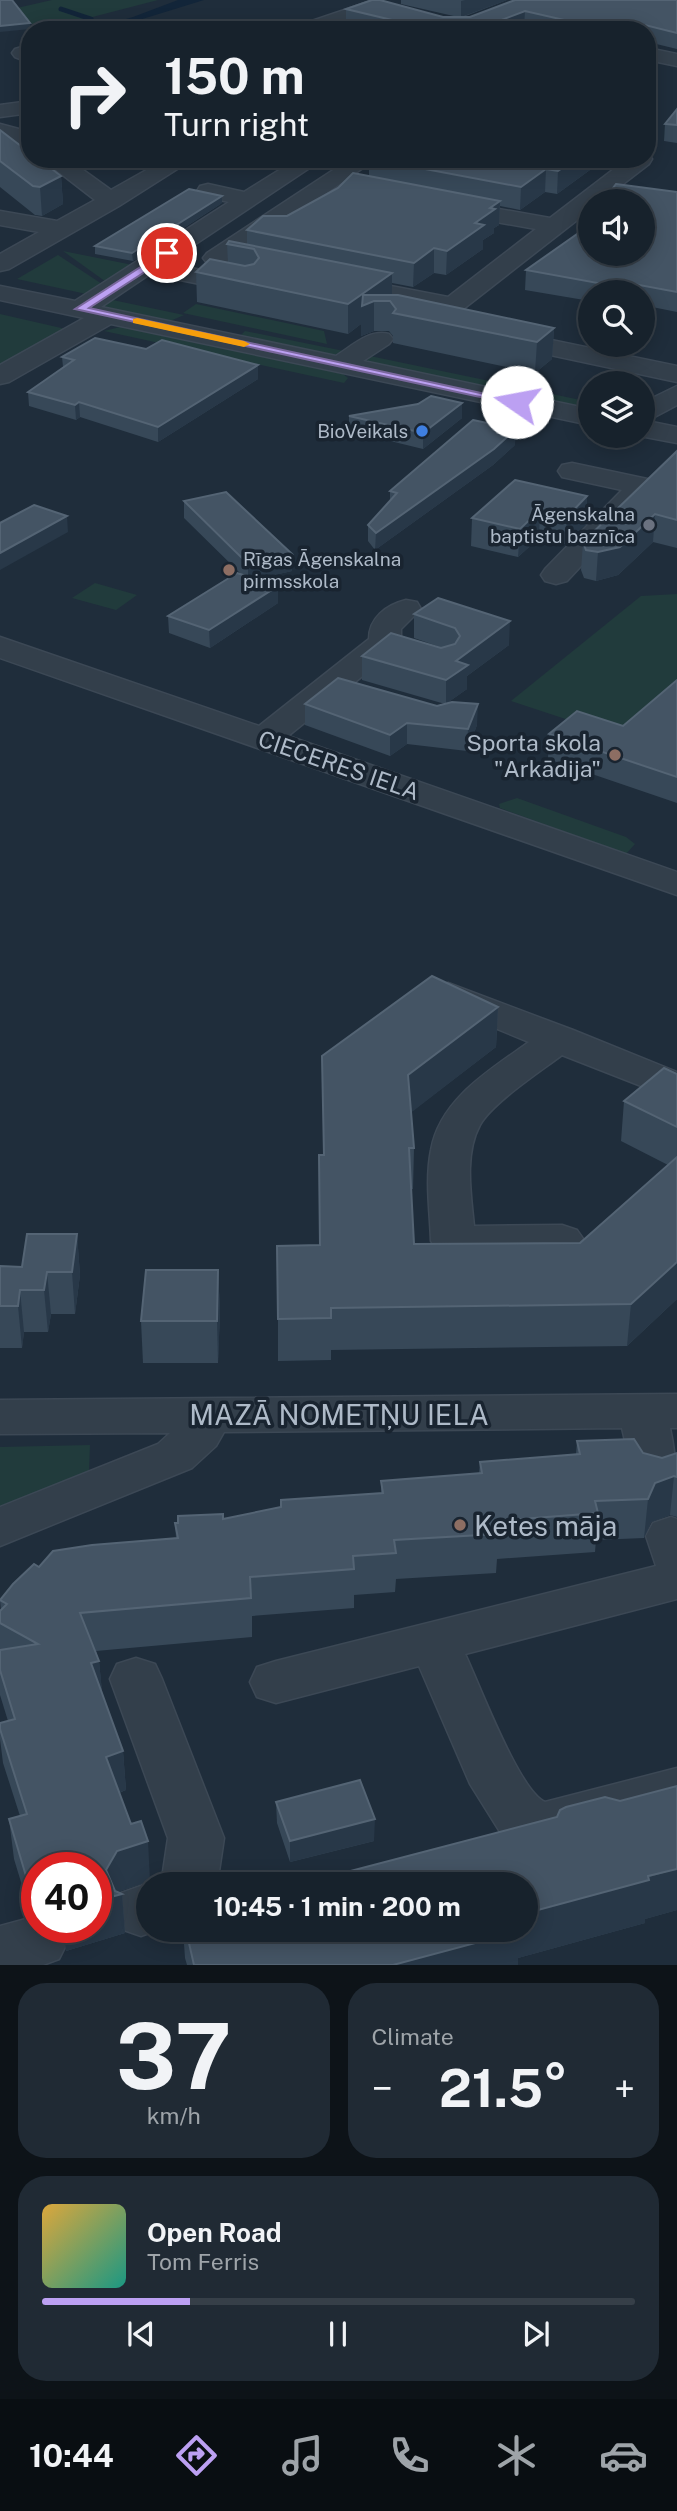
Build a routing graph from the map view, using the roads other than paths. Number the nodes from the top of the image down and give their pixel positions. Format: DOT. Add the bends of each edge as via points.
graph roads {
  1 [pos="413,15"];
  2 [pos="330,21"];
  3 [pos="656,56"];
  4 [pos="677,60"];
  5 [pos="21,108"];
  6 [pos="0,111"];
  7 [pos="0,130"];
  8 [pos="21,138"];
  9 [pos="21,140"];
  10 [pos="0,142"];
  11 [pos="65,168"];
  12 [pos="167,168"];
  13 [pos="298,168"];
  14 [pos="352,168"];
  15 [pos="628,168"];
  16 [pos="329,183"];
  17 [pos="355,188"];
  18 [pos="208,191"];
  19 [pos="248,200"];
  20 [pos="111,201"];
  21 [pos="431,204"];
  22 [pos="0,218"];
  23 [pos="556,226"];
  24 [pos="61,229"];
  25 [pos="0,264"];
  26 [pos="147,266"];
  27 [pos="316,286"];
  28 [pos="0,293"];
  29 [pos="284,294"];
  30 [pos="80,309"];
  31 [pos="108,315"];
  32 [pos="388,334"];
  33 [pos="339,365"];
  34 [pos="677,374"];
  35 [pos="0,376"];
  36 [pos="677,394"];
  37 [pos="655,407"];
  38 [pos="578,415"];
  39 [pos="655,431"];
  40 [pos="677,435"];
  41 [pos="661,468"];
  42 [pos="572,471"];
  43 [pos="556,575"];
  44 [pos="406,609"];
  45 [pos="385,642"];
  46 [pos="0,647"];
  47 [pos="415,652"];
  48 [pos="333,685"];
  49 [pos="371,696"];
  50 [pos="264,739"];
  51 [pos="677,884"];
  52 [pos="432,988"];
  53 [pos="559,1038"];
  54 [pos="677,1087"];
  55 [pos="562,1240"];
  56 [pos="665,1408"];
  57 [pos="208,1415"];
  58 [pos="0,1417"];
  59 [pos="657,1476"];
  60 [pos="0,1527"];
  61 [pos="675,1558"];
  62 [pos="434,1642"];
  63 [pos="136,1679"];
  64 [pos="276,1682"];
  65 [pos="677,1791"];
  66 [pos="191,1872"];
  1 -- 2 [label="street" via="374,6"];
  3 -- 4 [label="street"];
  5 -- 6 [label="street"];
  7 -- 8 [label="street"];
  9 -- 10 [label="street"];
  11 -- 20 [label="street"];
  12 -- 20 [label="street"];
  13 -- 19 [label="street"];
  14 -- 16 [label="street"];
  15 -- 23 [label="street"];
  16 -- 17 [label="street"];
  16 -- 27 [label="street" via="215,258"];
  18 -- 19 [label="street"];
  19 -- 26 [label="street"];
  20 -- 24 [label="street"];
  21 -- 23 [label="street"];
  22 -- 24 [label="street"];
  23 -- 27 [label="street" via="453,305"];
  24 -- 25 [label="street"];
  26 -- 29 [label="street"];
  26 -- 30 [label="street"];
  27 -- 34 [label="street" via="467,331"];
  28 -- 30 [label="street"];
  30 -- 31 [label="street"];
  31 -- 33 [label="street"];
  31 -- 35 [label="street"];
  32 -- 33 [label="street"];
  33 -- 38 [label="street"];
  36 -- 37 [label="street"];
  39 -- 40 [label="street"];
  41 -- 42 [label="street"];
  41 -- 43 [label="street"];
  44 -- 45 [label="street" via="385,626"];
  45 -- 47 [label="street"];
  45 -- 48 [label="street"];
  46 -- 50 [label="street, CIECERES IELA"];
  48 -- 49 [label="street"];
  48 -- 50 [label="street"];
  50 -- 51 [label="street, CIECERES IELA"];
  52 -- 53 [label="street"];
  53 -- 54 [label="street"];
  53 -- 55 [label="street" via="465,1115 453,1144 451,1166 453,1241"];
  56 -- 57 [label="street, MAZĀ NOMETŅU IELA"];
  56 -- 59 [label="street"];
  57 -- 58 [label="street, MAZĀ NOMETŅU IELA"];
  57 -- 60 [label="street" via="199,1434 175,1456"];
  61 -- 62 [label="street"];
  62 -- 64 [label="street"];
  62 -- 65 [label="street" via="497,1784 520,1816 542,1826"];
  63 -- 66 [label="street" via="196,1838"];
}
